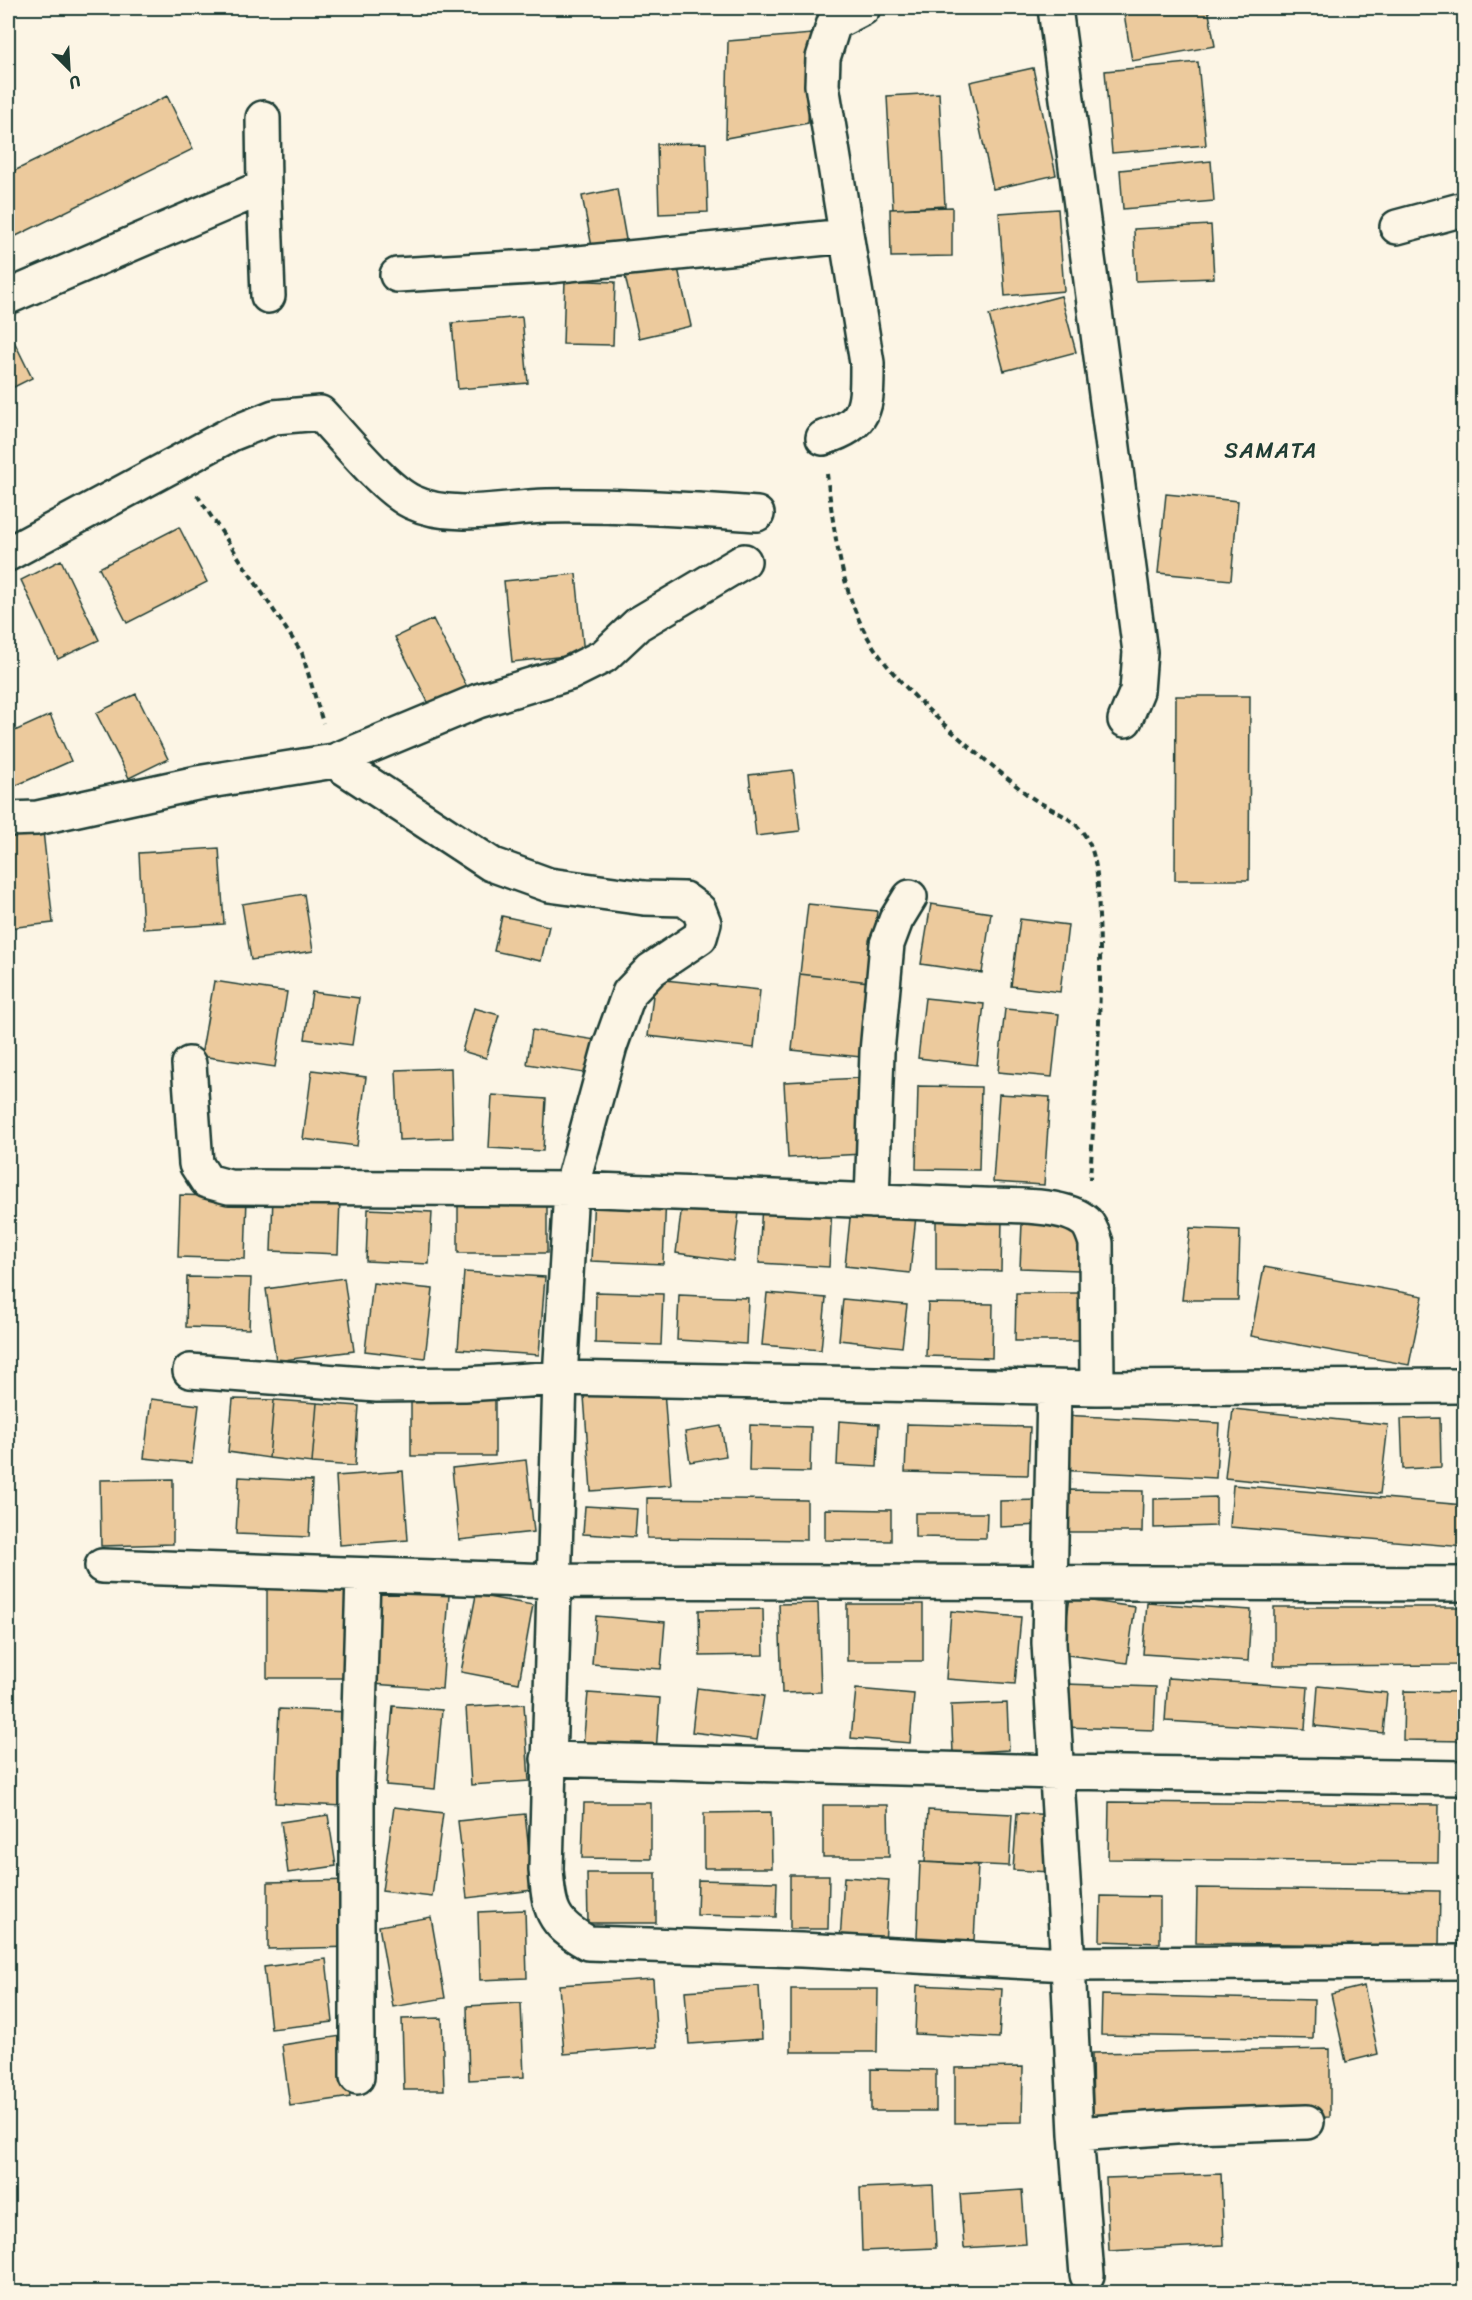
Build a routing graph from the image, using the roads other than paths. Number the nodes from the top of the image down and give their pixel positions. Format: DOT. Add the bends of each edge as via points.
graph roads {
  1 [pos="863,8"];
  2 [pos="1055,8"];
  3 [pos="263,118"];
  4 [pos="264,187"];
  5 [pos="1464,209"];
  6 [pos="1397,227"];
  7 [pos="846,236"];
  8 [pos="397,275"];
  9 [pos="268,296"];
  10 [pos="8,297"];
  11 [pos="823,438"];
  12 [pos="757,514"];
  13 [pos="8,554"];
  14 [pos="744,561"];
  15 [pos="1125,720"];
  16 [pos="334,761"];
  17 [pos="8,819"];
  18 [pos="910,897"];
  19 [pos="189,1064"];
  20 [pos="571,1188"];
  21 [pos="872,1201"];
  22 [pos="190,1371"];
  23 [pos="560,1378"];
  24 [pos="1464,1386"];
  25 [pos="1054,1388"];
  26 [pos="1097,1388"];
  27 [pos="102,1566"];
  28 [pos="363,1576"];
  29 [pos="554,1581"];
  30 [pos="1052,1581"];
  31 [pos="1464,1584"];
  32 [pos="548,1759"];
  33 [pos="1057,1772"];
  34 [pos="1464,1778"];
  35 [pos="1464,1962"];
  36 [pos="1068,1964"];
  37 [pos="357,2077"];
  38 [pos="1307,2122"];
  39 [pos="1076,2134"];
  40 [pos="1087,2275"];
  1 -- 7 [label="street" via="834,23 823,58 822,85"];
  2 -- 15 [label="street" via="1140,652 1137,691"];
  3 -- 4 [label="street"];
  4 -- 9 [label="street"];
  4 -- 10 [label="street"];
  5 -- 6 [label="street"];
  7 -- 8 [label="street" via="549,266"];
  7 -- 11 [label="street" via="867,363 865,408 847,430"];
  12 -- 13 [label="street" via="646,507 435,509 411,502 395,490 320,413 274,417 231,434"];
  14 -- 16 [label="street" via="638,624 604,656 579,669 478,701"];
  16 -- 17 [label="street" via="197,783 37,818"];
  16 -- 20 [label="street" via="491,864 549,885 644,898 684,899 699,910 704,923 700,937 651,970 629,993 610,1046"];
  18 -- 21 [label="street" via="887,944 876,1052"];
  19 -- 20 [label="street" via="196,1164 207,1181 229,1186"];
  20 -- 21 [label="street"];
  20 -- 23 [label="street"];
  21 -- 26 [label="street" via="1049,1209 1087,1223 1096,1243"];
  22 -- 23 [label="street" via="377,1385"];
  23 -- 25 [label="street"];
  23 -- 29 [label="street"];
  24 -- 26 [label="street"];
  25 -- 26 [label="street"];
  25 -- 30 [label="street"];
  27 -- 28 [label="street"];
  28 -- 29 [label="street"];
  28 -- 37 [label="street" via="357,1782"];
  29 -- 30 [label="street"];
  29 -- 32 [label="street"];
  30 -- 31 [label="street"];
  30 -- 33 [label="street" via="1049,1643"];
  32 -- 33 [label="street"];
  32 -- 36 [label="street" via="548,1899 554,1918 568,1932 588,1942"];
  33 -- 34 [label="street"];
  33 -- 36 [label="street"];
  35 -- 36 [label="street"];
  36 -- 39 [label="street"];
  38 -- 39 [label="street"];
  39 -- 40 [label="street"];
}
